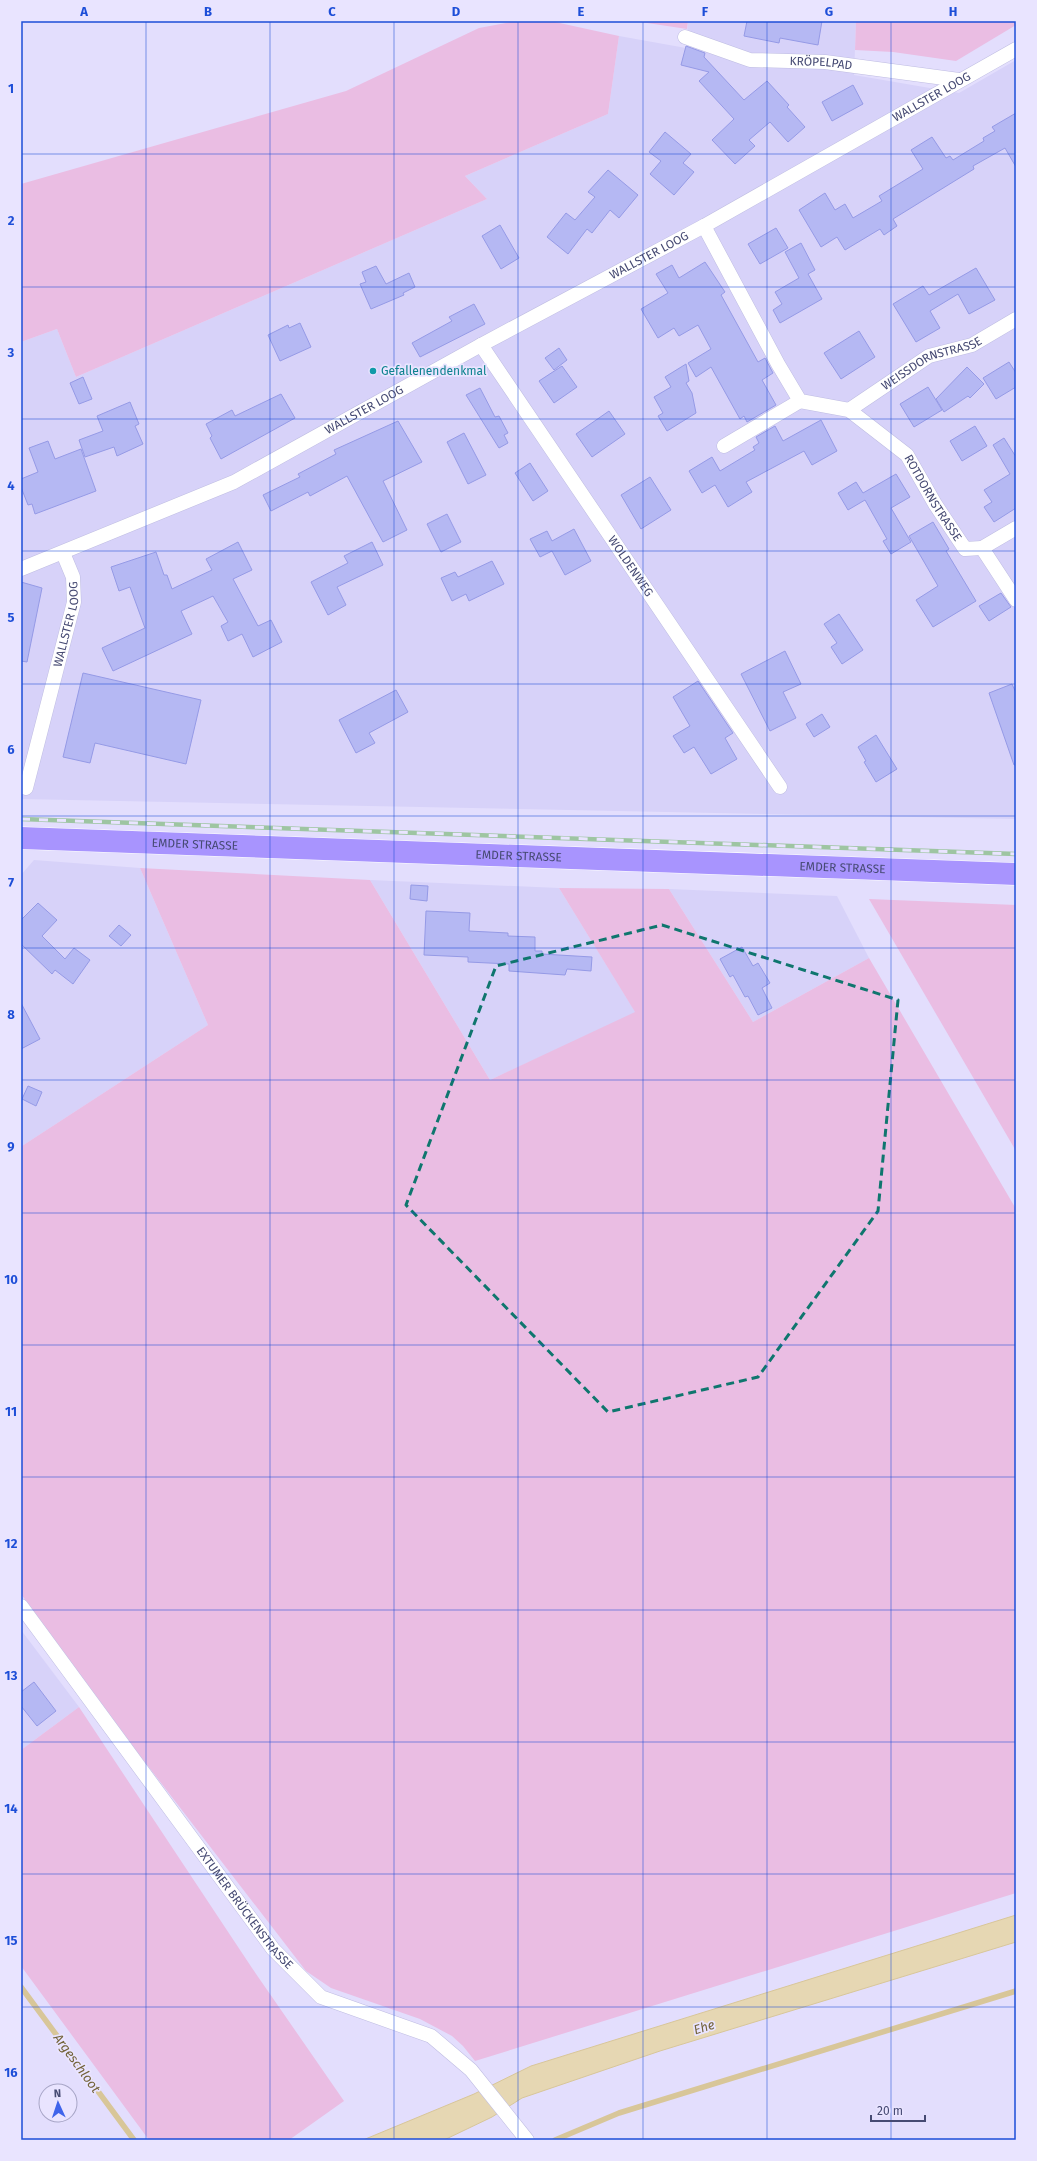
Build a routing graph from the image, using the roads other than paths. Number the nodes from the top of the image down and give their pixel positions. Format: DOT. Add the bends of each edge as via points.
graph roads {
  1 [pos="685,37"];
  2 [pos="1016,49"];
  3 [pos="960,80"];
  4 [pos="704,226"];
  5 [pos="1016,319"];
  6 [pos="481,345"];
  7 [pos="800,401"];
  8 [pos="849,410"];
  9 [pos="724,446"];
  10 [pos="1016,528"];
  11 [pos="982,548"];
  12 [pos="63,553"];
  13 [pos="21,569"];
  14 [pos="1016,600"];
  15 [pos="780,787"];
  16 [pos="26,788"];
  17 [pos="21,838"];
  18 [pos="1016,874"];
  19 [pos="21,1606"];
  20 [pos="527,2140"];
  1 -- 3 [label="street, KRÖPELPAD" via="750,60 825,62"];
  2 -- 3 [label="street, WALLSTER LOOG"];
  3 -- 4 [label="street, WALLSTER LOOG"];
  4 -- 6 [label="street, WALLSTER LOOG"];
  4 -- 7 [label="street"];
  5 -- 8 [label="street, WEISSDORNSTRASSE" via="972,345 929,356"];
  6 -- 12 [label="street, WALLSTER LOOG" via="234,482"];
  6 -- 15 [label="street, WOLDENWEG"];
  7 -- 8 [label="street, ROTDORNSTRASSE"];
  7 -- 9 [label="street"];
  8 -- 11 [label="street, ROTDORNSTRASSE" via="907,455 935,504 965,548"];
  10 -- 11 [label="street"];
  11 -- 14 [label="street"];
  12 -- 13 [label="street"];
  12 -- 16 [label="street, WALLSTER LOOG" via="73,577 74,602"];
  17 -- 18 [label="main road, EMDER STRASSE"];
  19 -- 20 [label="street, EXTUMER BRÜCKENSTRASSE" via="273,1949 321,1997 431,2036 471,2070"];
}
